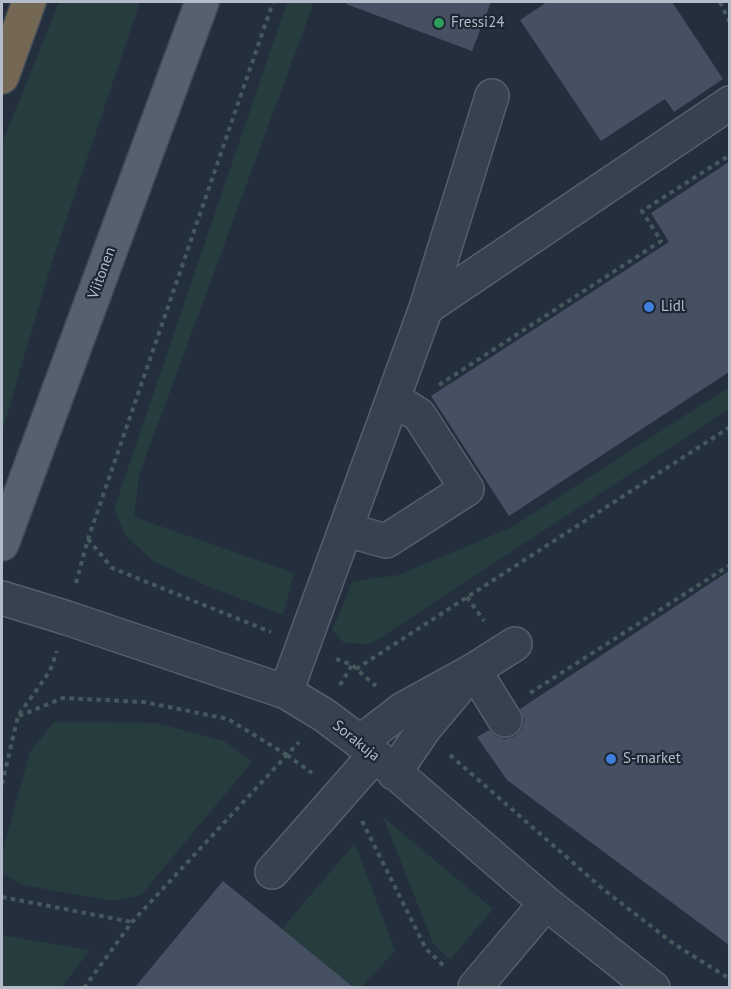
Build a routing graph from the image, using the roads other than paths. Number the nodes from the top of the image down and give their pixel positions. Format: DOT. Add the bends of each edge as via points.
graph roads {
  1 [pos="29,2"];
  2 [pos="202,2"];
  3 [pos="2,77"];
  4 [pos="492,96"];
  5 [pos="729,103"];
  6 [pos="426,308"];
  7 [pos="394,399"];
  8 [pos="346,530"];
  9 [pos="2,544"];
  10 [pos="2,598"];
  11 [pos="509,648"];
  12 [pos="474,670"];
  13 [pos="286,693"];
  14 [pos="413,719"];
  15 [pos="505,720"];
  16 [pos="376,757"];
  17 [pos="272,872"];
  18 [pos="546,903"];
  19 [pos="475,987"];
  20 [pos="653,987"];
  1 -- 3 [label="highway"];
  2 -- 9 [label="main road, Viitonen"];
  4 -- 6 [label="street"];
  5 -- 6 [label="street"];
  6 -- 7 [label="street"];
  7 -- 8 [label="street"];
  7 -- 8 [label="street" via="419,415 467,489 386,541"];
  8 -- 13 [label="street"];
  10 -- 13 [label="street, Sorakuja"];
  11 -- 12 [label="street"];
  12 -- 14 [label="street"];
  12 -- 15 [label="street"];
  13 -- 16 [label="street, Sorakuja" via="324,715"];
  14 -- 16 [label="street"];
  14 -- 16 [label="street"];
  16 -- 17 [label="street"];
  16 -- 18 [label="street, Sorakuja"];
  18 -- 19 [label="street"];
  18 -- 20 [label="street, Sorakuja"];
}
